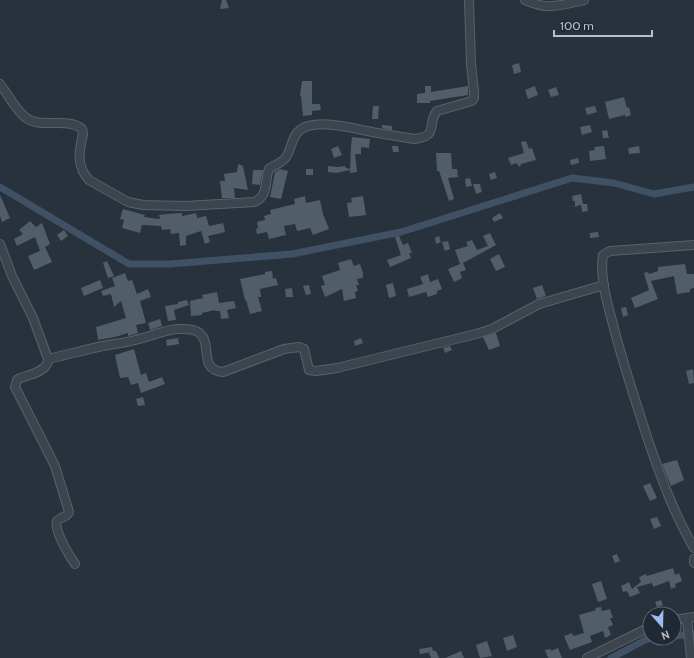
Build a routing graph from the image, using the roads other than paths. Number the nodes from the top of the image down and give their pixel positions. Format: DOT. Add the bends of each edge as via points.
graph roads {
  1 [pos="469,0"];
  2 [pos="525,0"];
  3 [pos="584,0"];
  4 [pos="0,84"];
  5 [pos="0,244"];
  6 [pos="694,245"];
  7 [pos="604,285"];
  8 [pos="48,359"];
  9 [pos="694,548"];
  10 [pos="694,559"];
  11 [pos="694,563"];
  12 [pos="75,564"];
  13 [pos="690,618"];
  14 [pos="642,631"];
  15 [pos="587,658"];
  16 [pos="691,658"];
  1 -- 4 [label="street" via="474,92 472,101 437,111 431,131 423,138 414,139 341,126 309,126 299,130 286,158 269,169 263,196 254,202 172,206 128,202 89,180 84,174 80,164 82,129 77,125 30,120 24,116"];
  2 -- 3 [label="street" via="551,7"];
  5 -- 8 [label="street" via="12,276 34,318"];
  6 -- 7 [label="street" via="610,251 603,255 602,259"];
  7 -- 8 [label="street" via="539,304 492,329 476,334 316,371 310,370 304,349 299,348 284,350 223,372 215,371 207,359 202,335 190,329 175,329 133,341"];
  7 -- 9 [label="street" via="624,364 660,473"];
  8 -- 12 [label="street" via="49,363 45,368 20,378 15,387 55,466 69,512 68,516 58,520 57,527"];
  10 -- 11 [label="street"];
  13 -- 16 [label="street"];
  14 -- 15 [label="street"];
}
